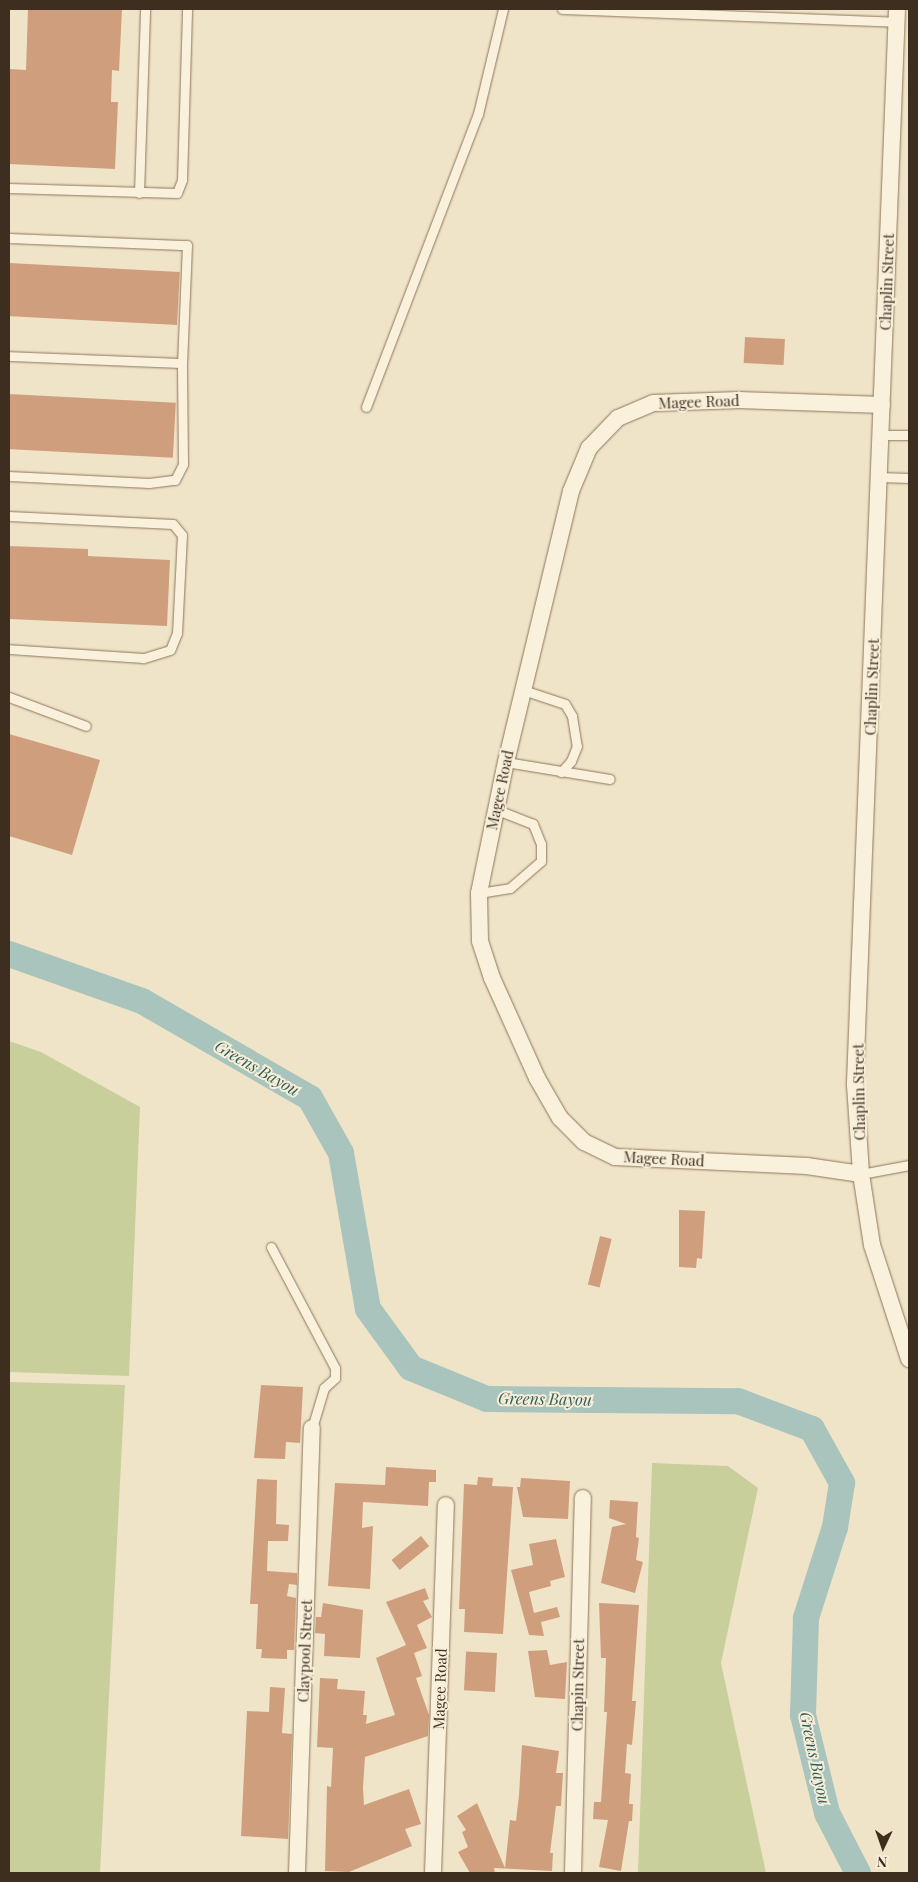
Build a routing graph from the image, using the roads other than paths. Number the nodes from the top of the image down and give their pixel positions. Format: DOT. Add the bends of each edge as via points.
graph roads {
  1 [pos="145,9"];
  2 [pos="187,9"];
  3 [pos="503,9"];
  4 [pos="562,9"];
  5 [pos="901,18"];
  6 [pos="9,188"];
  7 [pos="139,193"];
  8 [pos="9,238"];
  9 [pos="9,356"];
  10 [pos="182,363"];
  11 [pos="882,405"];
  12 [pos="366,407"];
  13 [pos="881,435"];
  14 [pos="909,435"];
  15 [pos="9,476"];
  16 [pos="879,477"];
  17 [pos="909,478"];
  18 [pos="9,516"];
  19 [pos="9,649"];
  20 [pos="523,690"];
  21 [pos="9,697"];
  22 [pos="86,726"];
  23 [pos="506,762"];
  24 [pos="561,772"];
  25 [pos="610,779"];
  26 [pos="495,809"];
  27 [pos="479,893"];
  28 [pos="909,1165"];
  29 [pos="861,1174"];
  30 [pos="271,1247"];
  31 [pos="909,1359"];
  32 [pos="312,1428"];
  33 [pos="583,1498"];
  34 [pos="446,1505"];
  35 [pos="297,1873"];
  36 [pos="433,1873"];
  37 [pos="574,1873"];
  1 -- 7 [label="lane"];
  2 -- 7 [label="lane" via="180,188 177,193"];
  3 -- 12 [label="lane" via="478,114"];
  4 -- 5 [label="lane"];
  5 -- 11 [label="street, Chaplin Street"];
  6 -- 7 [label="lane"];
  8 -- 10 [label="lane" via="188,245"];
  9 -- 10 [label="lane"];
  10 -- 15 [label="lane" via="183,464 175,480 149,483"];
  11 -- 13 [label="street, Chaplin Street"];
  11 -- 20 [label="street, Magee Road" via="739,400 653,403 618,418 589,448 570,490"];
  13 -- 14 [label="lane"];
  13 -- 16 [label="street, Chaplin Street"];
  16 -- 17 [label="lane"];
  16 -- 29 [label="street, Chaplin Street" via="856,1085"];
  18 -- 19 [label="lane" via="173,524 182,535 177,633 170,650 143,658"];
  20 -- 23 [label="street, Magee Road"];
  20 -- 24 [label="lane" via="565,704 572,716 577,746 571,761"];
  21 -- 22 [label="lane"];
  23 -- 24 [label="lane"];
  23 -- 26 [label="street, Magee Road"];
  24 -- 25 [label="lane"];
  26 -- 27 [label="street, Magee Road"];
  26 -- 27 [label="lane" via="533,824 541,844 542,861 510,888"];
  27 -- 29 [label="street, Magee Road" via="480,941 492,978 537,1078 560,1118 584,1142 614,1157 807,1166"];
  28 -- 29 [label="lane"];
  29 -- 31 [label="street, Chaplin Street" via="872,1245"];
  30 -- 32 [label="lane" via="335,1368 335,1378 324,1388"];
  32 -- 35 [label="street, Claypool Street"];
  33 -- 37 [label="street, Chapin Street"];
  34 -- 36 [label="street, Magee Road"];
}
